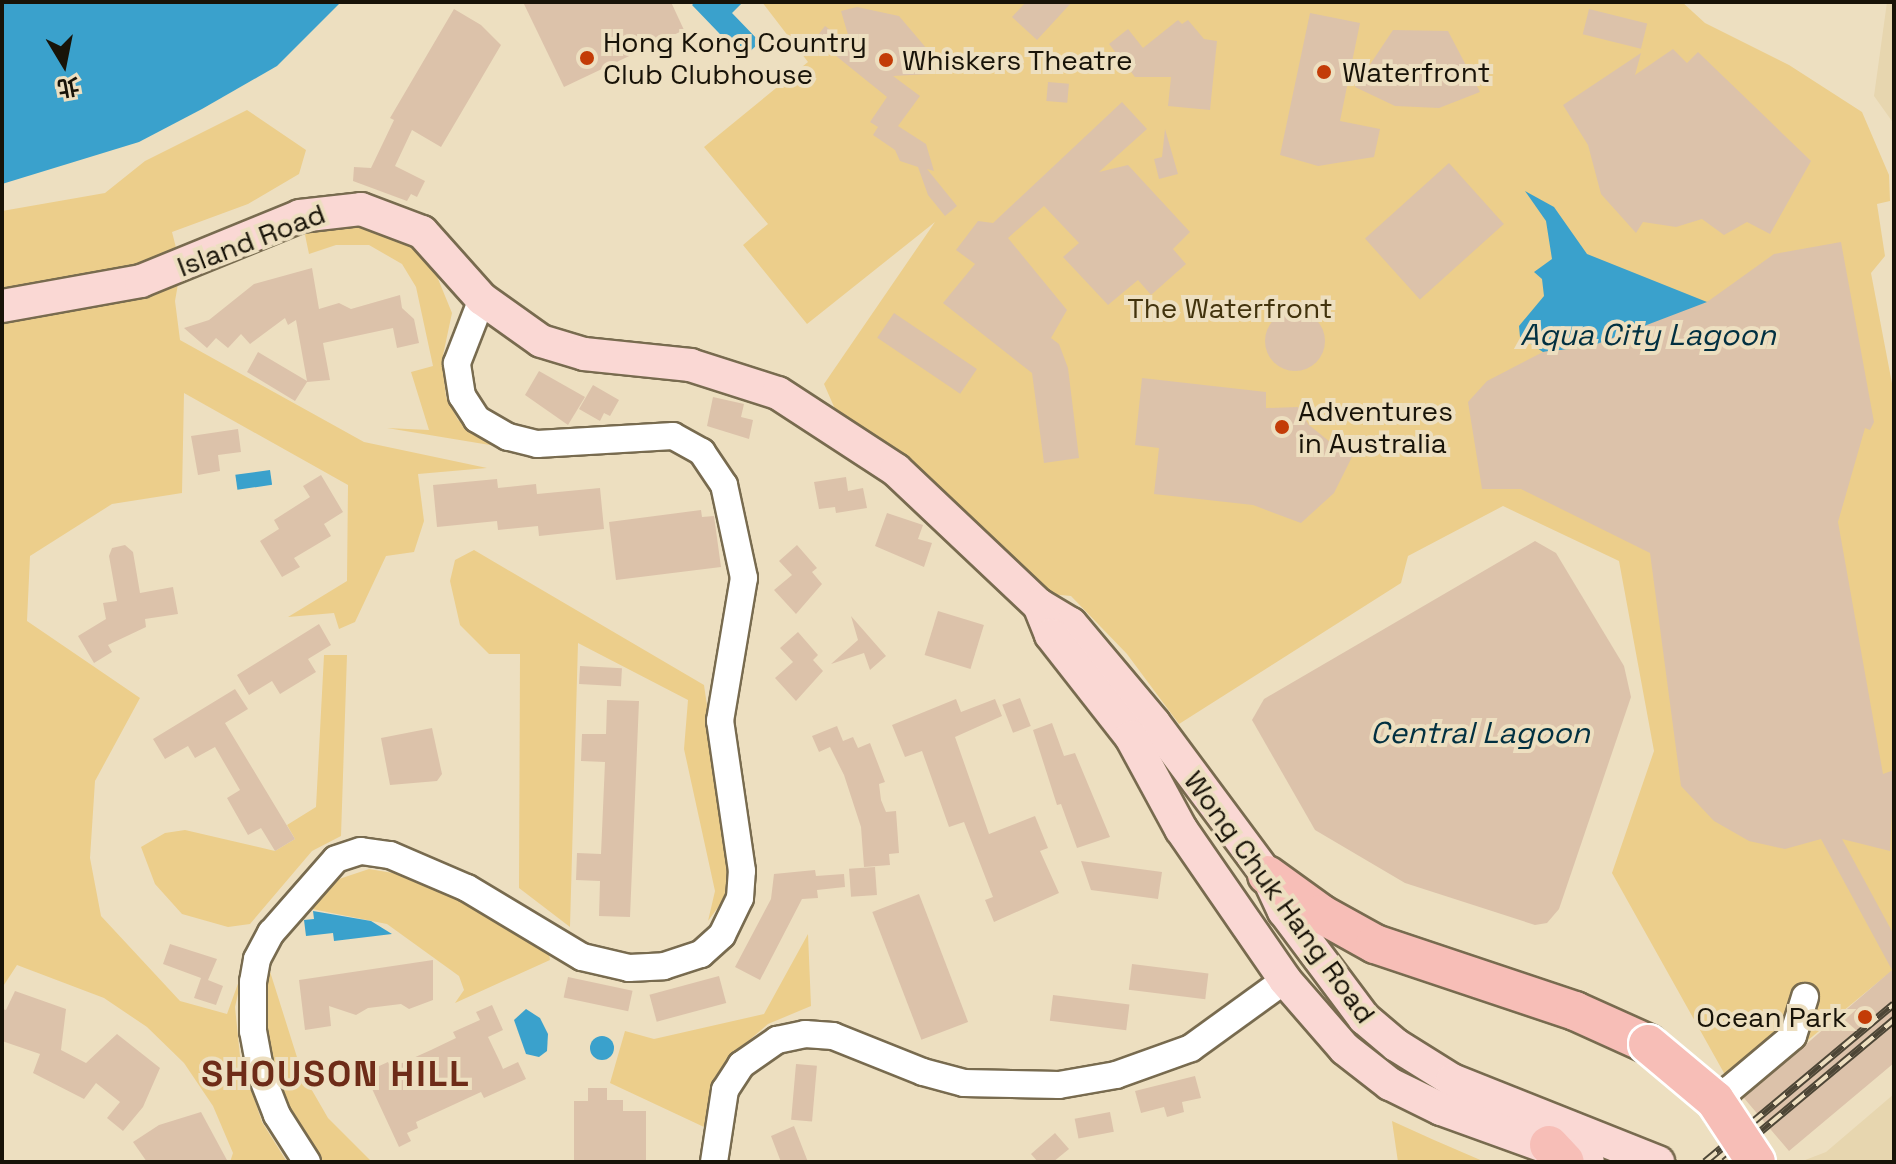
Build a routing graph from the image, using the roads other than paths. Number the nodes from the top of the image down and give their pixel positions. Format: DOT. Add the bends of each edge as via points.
graph roads {
  1 [pos="478,294"];
  2 [pos="2,306"];
  3 [pos="1039,605"];
  4 [pos="1210,801"];
  5 [pos="1181,829"];
  6 [pos="1267,875"];
  7 [pos="1297,930"];
  8 [pos="1285,980"];
  9 [pos="1342,991"];
  10 [pos="1805,997"];
  11 [pos="1557,1154"];
  12 [pos="307,1162"];
  13 [pos="714,1162"];
  14 [pos="1588,1162"];
  15 [pos="1658,1162"];
  16 [pos="1753,1162"];
  1 -- 2 [label="main road, Island Road" via="422,232 386,214 337,208 300,216 141,281"];
  1 -- 3 [label="main road, Wong Chuk Hang Road" via="554,346 709,369 803,407 913,484"];
  1 -- 12 [label="street" via="457,363 462,396 477,419 508,437 537,444 673,436 702,452 724,485 744,578 720,721 742,871 740,898 730,924 701,954 664,966 629,968 582,957 467,888 390,855 361,851 336,859 271,933 253,982 253,1031 261,1074 277,1115"];
  3 -- 4 [label="main road, Wong Chuk Hang Road" via="1071,624 1154,723"];
  3 -- 5 [label="main road, Wong Chuk Hang Road" via="1051,635 1139,748"];
  4 -- 5 [label="main road" via="1187,814"];
  4 -- 6 [label="main road, Wong Chuk Hang Road"];
  5 -- 8 [label="main road, Wong Chuk Hang Road"];
  6 -- 7 [label="main road, Wong Chuk Hang Road"];
  6 -- 16 [label="highway, bridge" via="1375,944 1575,1011 1648,1044 1703,1086 1738,1129"];
  7 -- 8 [label="main road"];
  7 -- 9 [label="main road, Wong Chuk Hang Road"];
  8 -- 9 [label="main road" via="1321,982"];
  8 -- 11 [label="main road, Wong Chuk Hang Road" via="1345,1049 1390,1084"];
  8 -- 13 [label="street" via="1191,1048 1116,1075 1059,1085 964,1083 833,1036 777,1040 741,1065 725,1090"];
  9 -- 15 [label="main road, Wong Chuk Hang Road" via="1396,1045 1452,1080"];
  10 -- 16 [label="street" via="1793,1036 1730,1089 1717,1113"];
  11 -- 14 [label="main road, Wong Chuk Hang Road"];
}
